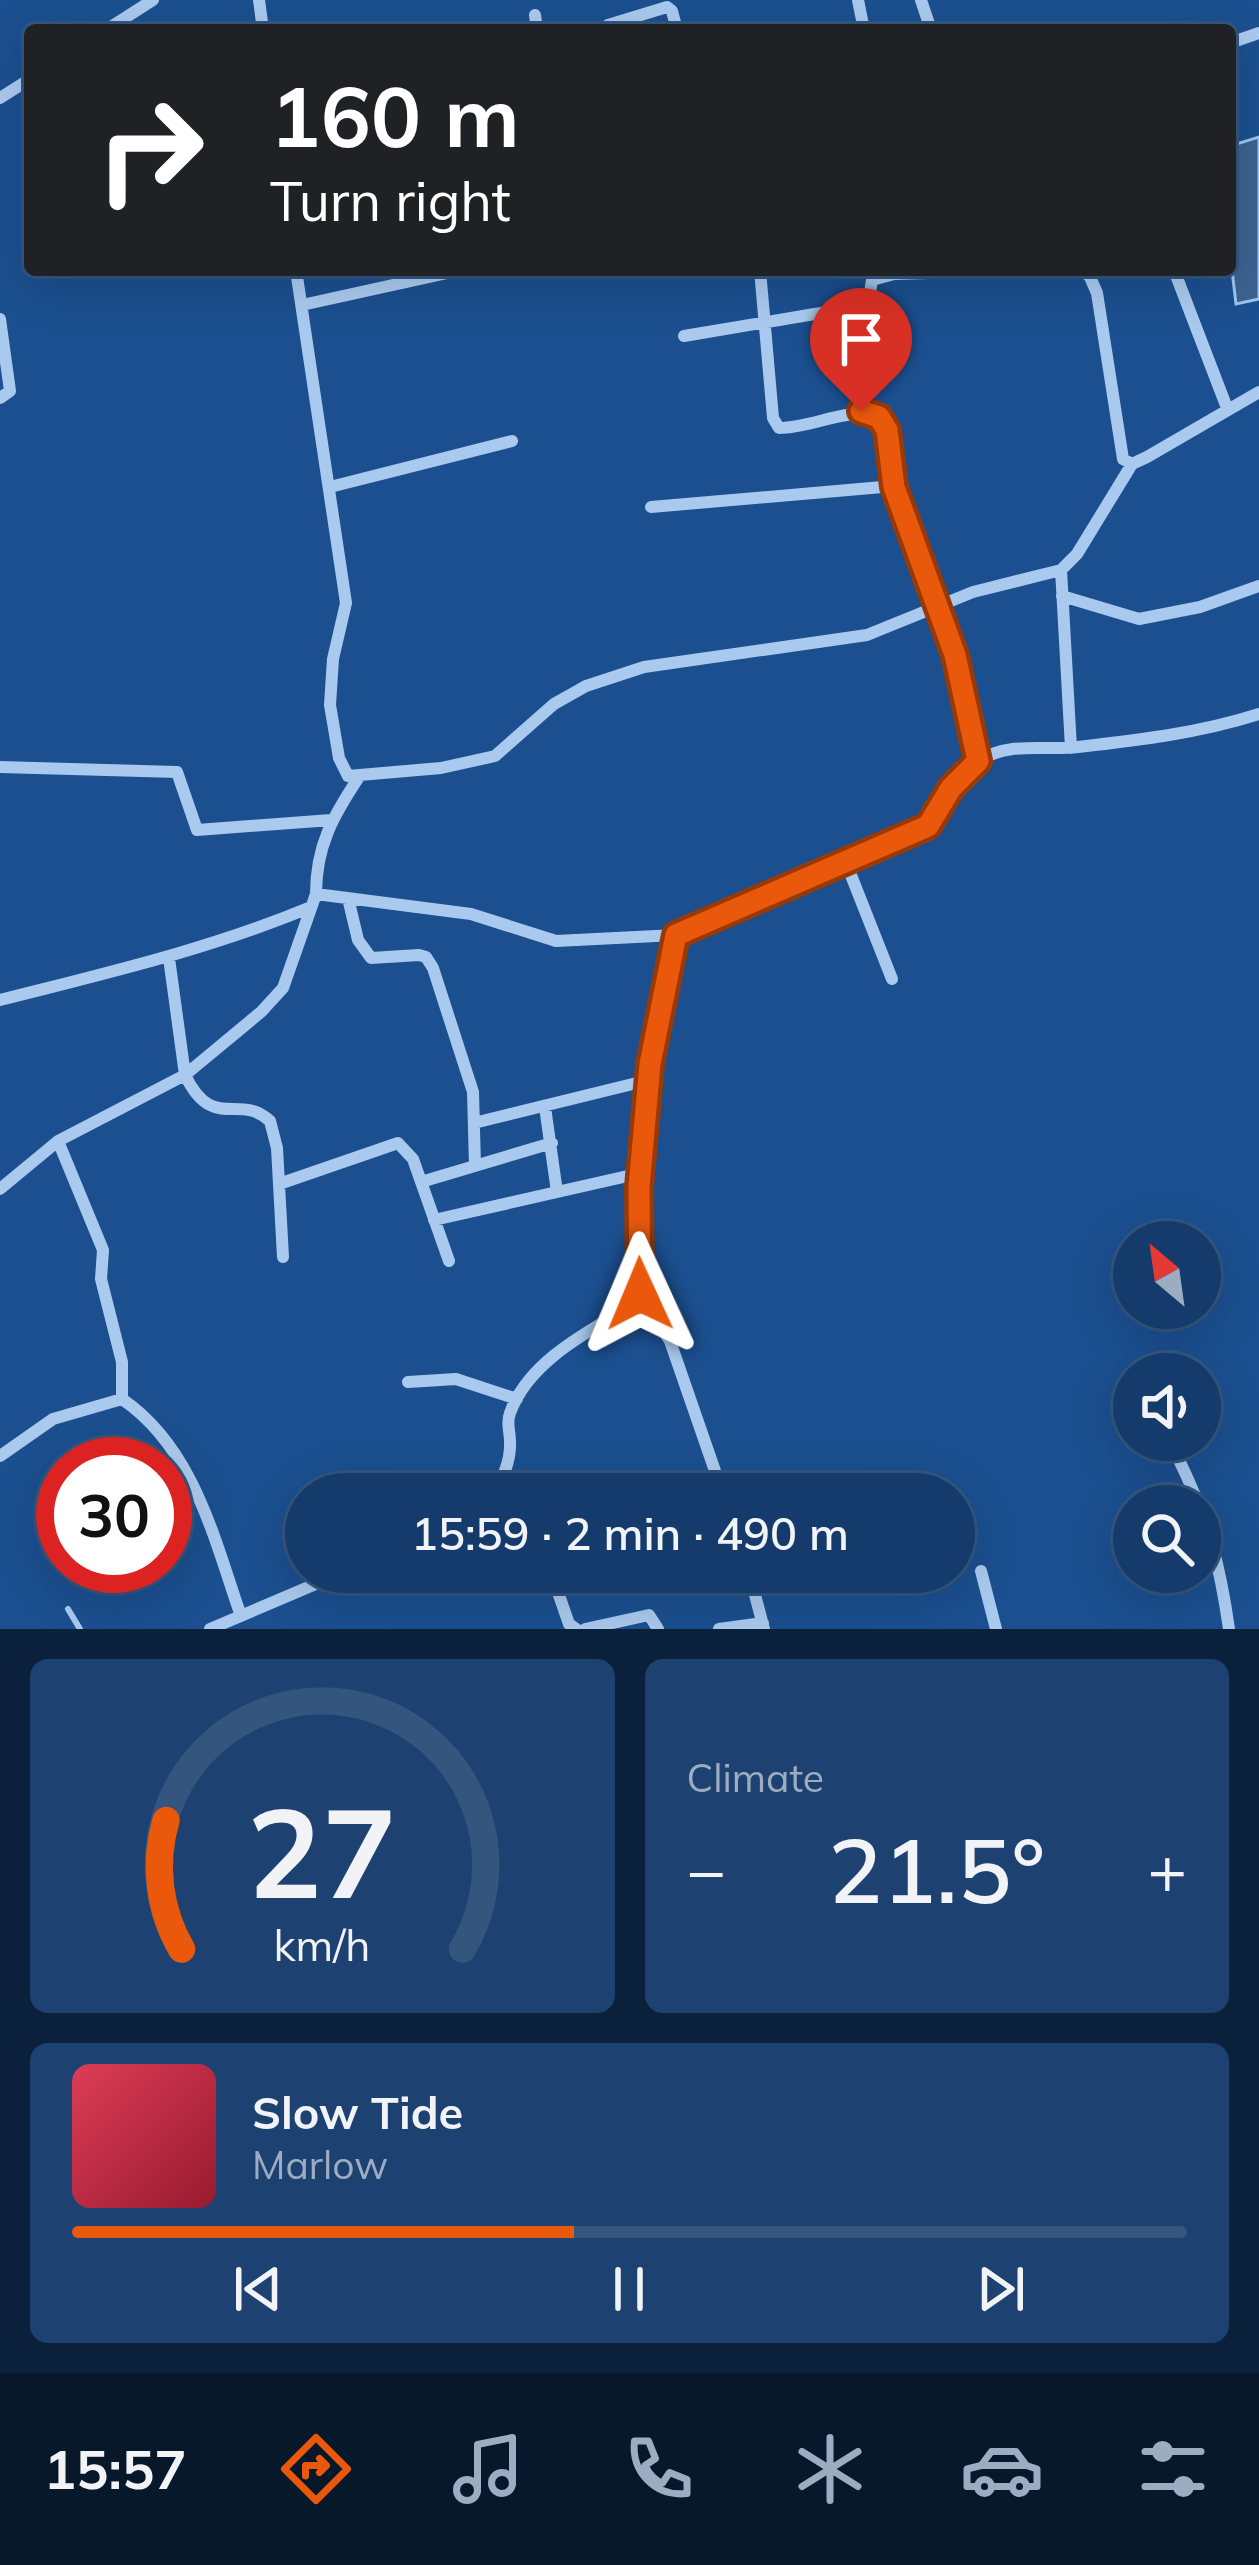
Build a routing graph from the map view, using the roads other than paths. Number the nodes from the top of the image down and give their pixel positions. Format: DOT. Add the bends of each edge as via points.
graph roads {
  1 [pos="152,0"];
  2 [pos="115,24"];
  3 [pos="611,24"];
  4 [pos="676,24"];
  5 [pos="297,276"];
  6 [pos="433,276"];
  7 [pos="760,276"];
  8 [pos="887,276"];
  9 [pos="1089,276"];
  10 [pos="1176,276"];
  11 [pos="302,305"];
  12 [pos="0,319"];
  13 [pos="763,324"];
  14 [pos="683,336"];
  15 [pos="1259,392"];
  16 [pos="0,398"];
  17 [pos="1227,408"];
  18 [pos="512,441"];
  19 [pos="1132,464"];
  20 [pos="330,487"];
  21 [pos="894,487"];
  22 [pos="651,507"];
  23 [pos="1061,570"];
  24 [pos="1259,586"];
  25 [pos="1062,596"];
  26 [pos="935,606"];
  27 [pos="1259,714"];
  28 [pos="1071,748"];
  29 [pos="978,761"];
  30 [pos="0,767"];
  31 [pos="359,777"];
  32 [pos="331,820"];
  33 [pos="845,860"];
  34 [pos="348,898"];
  35 [pos="314,901"];
  36 [pos="676,935"];
  37 [pos="169,958"];
  38 [pos="892,979"];
  39 [pos="0,1000"];
  40 [pos="185,1075"];
  41 [pos="649,1080"];
  42 [pos="545,1107"];
  43 [pos="474,1123"];
  44 [pos="58,1141"];
  45 [pos="552,1143"];
  46 [pos="476,1166"];
  47 [pos="640,1173"];
  48 [pos="421,1182"];
  49 [pos="279,1184"];
  50 [pos="0,1189"];
  51 [pos="557,1192"];
  52 [pos="434,1220"];
  53 [pos="283,1257"];
  54 [pos="448,1261"];
  55 [pos="640,1294"];
  56 [pos="408,1382"];
  57 [pos="518,1399"];
  58 [pos="122,1400"];
  59 [pos="0,1456"];
  60 [pos="1180,1462"];
  61 [pos="502,1473"];
  62 [pos="715,1473"];
  63 [pos="981,1571"];
  64 [pos="295,1593"];
  65 [pos="558,1593"];
  66 [pos="755,1593"];
  67 [pos="68,1609"];
  68 [pos="241,1616"];
  69 [pos="764,1626"];
  70 [pos="80,1629"];
  71 [pos="210,1629"];
  72 [pos="580,1629"];
  73 [pos="658,1629"];
  74 [pos="719,1629"];
  75 [pos="996,1629"];
  76 [pos="1229,1629"];
  1 -- 2 [label="street"];
  3 -- 4 [label="street" via="667,7"];
  5 -- 11 [label="street"];
  6 -- 11 [label="street"];
  7 -- 13 [label="street"];
  8 -- 13 [label="street" via="872,280 868,305"];
  9 -- 19 [label="street" via="1118,446"];
  10 -- 17 [label="street"];
  11 -- 20 [label="street"];
  12 -- 16 [label="street" via="10,391"];
  13 -- 14 [label="street"];
  13 -- 21 [label="street" via="779,428 861,411 879,417"];
  15 -- 17 [label="street"];
  17 -- 19 [label="street"];
  18 -- 20 [label="street"];
  19 -- 23 [label="street"];
  20 -- 31 [label="street" via="346,603 330,706 342,768"];
  21 -- 22 [label="street"];
  21 -- 26 [label="street"];
  23 -- 25 [label="street"];
  23 -- 26 [label="street"];
  24 -- 25 [label="street" via="1138,619"];
  25 -- 28 [label="street"];
  26 -- 29 [label="street" via="955,655"];
  26 -- 31 [label="street" via="867,635 610,676 554,704 496,756"];
  27 -- 28 [label="street" via="1207,730"];
  28 -- 29 [label="street" via="1010,748"];
  29 -- 33 [label="street" via="928,826"];
  30 -- 32 [label="street" via="177,772 197,830"];
  31 -- 32 [label="street"];
  32 -- 35 [label="street"];
  33 -- 36 [label="street"];
  33 -- 38 [label="street"];
  34 -- 35 [label="street"];
  34 -- 36 [label="street" via="471,914 556,940"];
  34 -- 43 [label="street" via="371,958 426,957 433,968"];
  35 -- 37 [label="street"];
  35 -- 40 [label="street" via="283,988"];
  36 -- 41 [label="street"];
  37 -- 39 [label="street"];
  37 -- 40 [label="street"];
  40 -- 44 [label="street"];
  40 -- 49 [label="street" via="212,1108 264,1114"];
  41 -- 42 [label="street"];
  41 -- 47 [label="street"];
  42 -- 43 [label="street"];
  42 -- 45 [label="street"];
  43 -- 46 [label="street"];
  44 -- 50 [label="street"];
  44 -- 58 [label="street" via="103,1250"];
  45 -- 46 [label="street"];
  45 -- 51 [label="street"];
  46 -- 48 [label="street"];
  47 -- 51 [label="street"];
  47 -- 55 [label="street"];
  48 -- 49 [label="street" via="398,1143"];
  48 -- 52 [label="street"];
  49 -- 53 [label="street"];
  51 -- 52 [label="street"];
  52 -- 54 [label="street"];
  55 -- 57 [label="street" via="548,1362"];
  55 -- 62 [label="street" via="670,1341"];
  56 -- 57 [label="street" via="455,1379"];
  57 -- 61 [label="street"];
  58 -- 59 [label="street" via="53,1419"];
  58 -- 68 [label="street" via="197,1489"];
  60 -- 76 [label="street" via="1219,1558"];
  63 -- 75 [label="street"];
  64 -- 68 [label="street"];
  65 -- 72 [label="street" via="569,1624"];
  66 -- 69 [label="street"];
  67 -- 70 [label="lane"];
  68 -- 71 [label="street"];
  69 -- 74 [label="street"];
  72 -- 73 [label="street" via="649,1615"];
}
